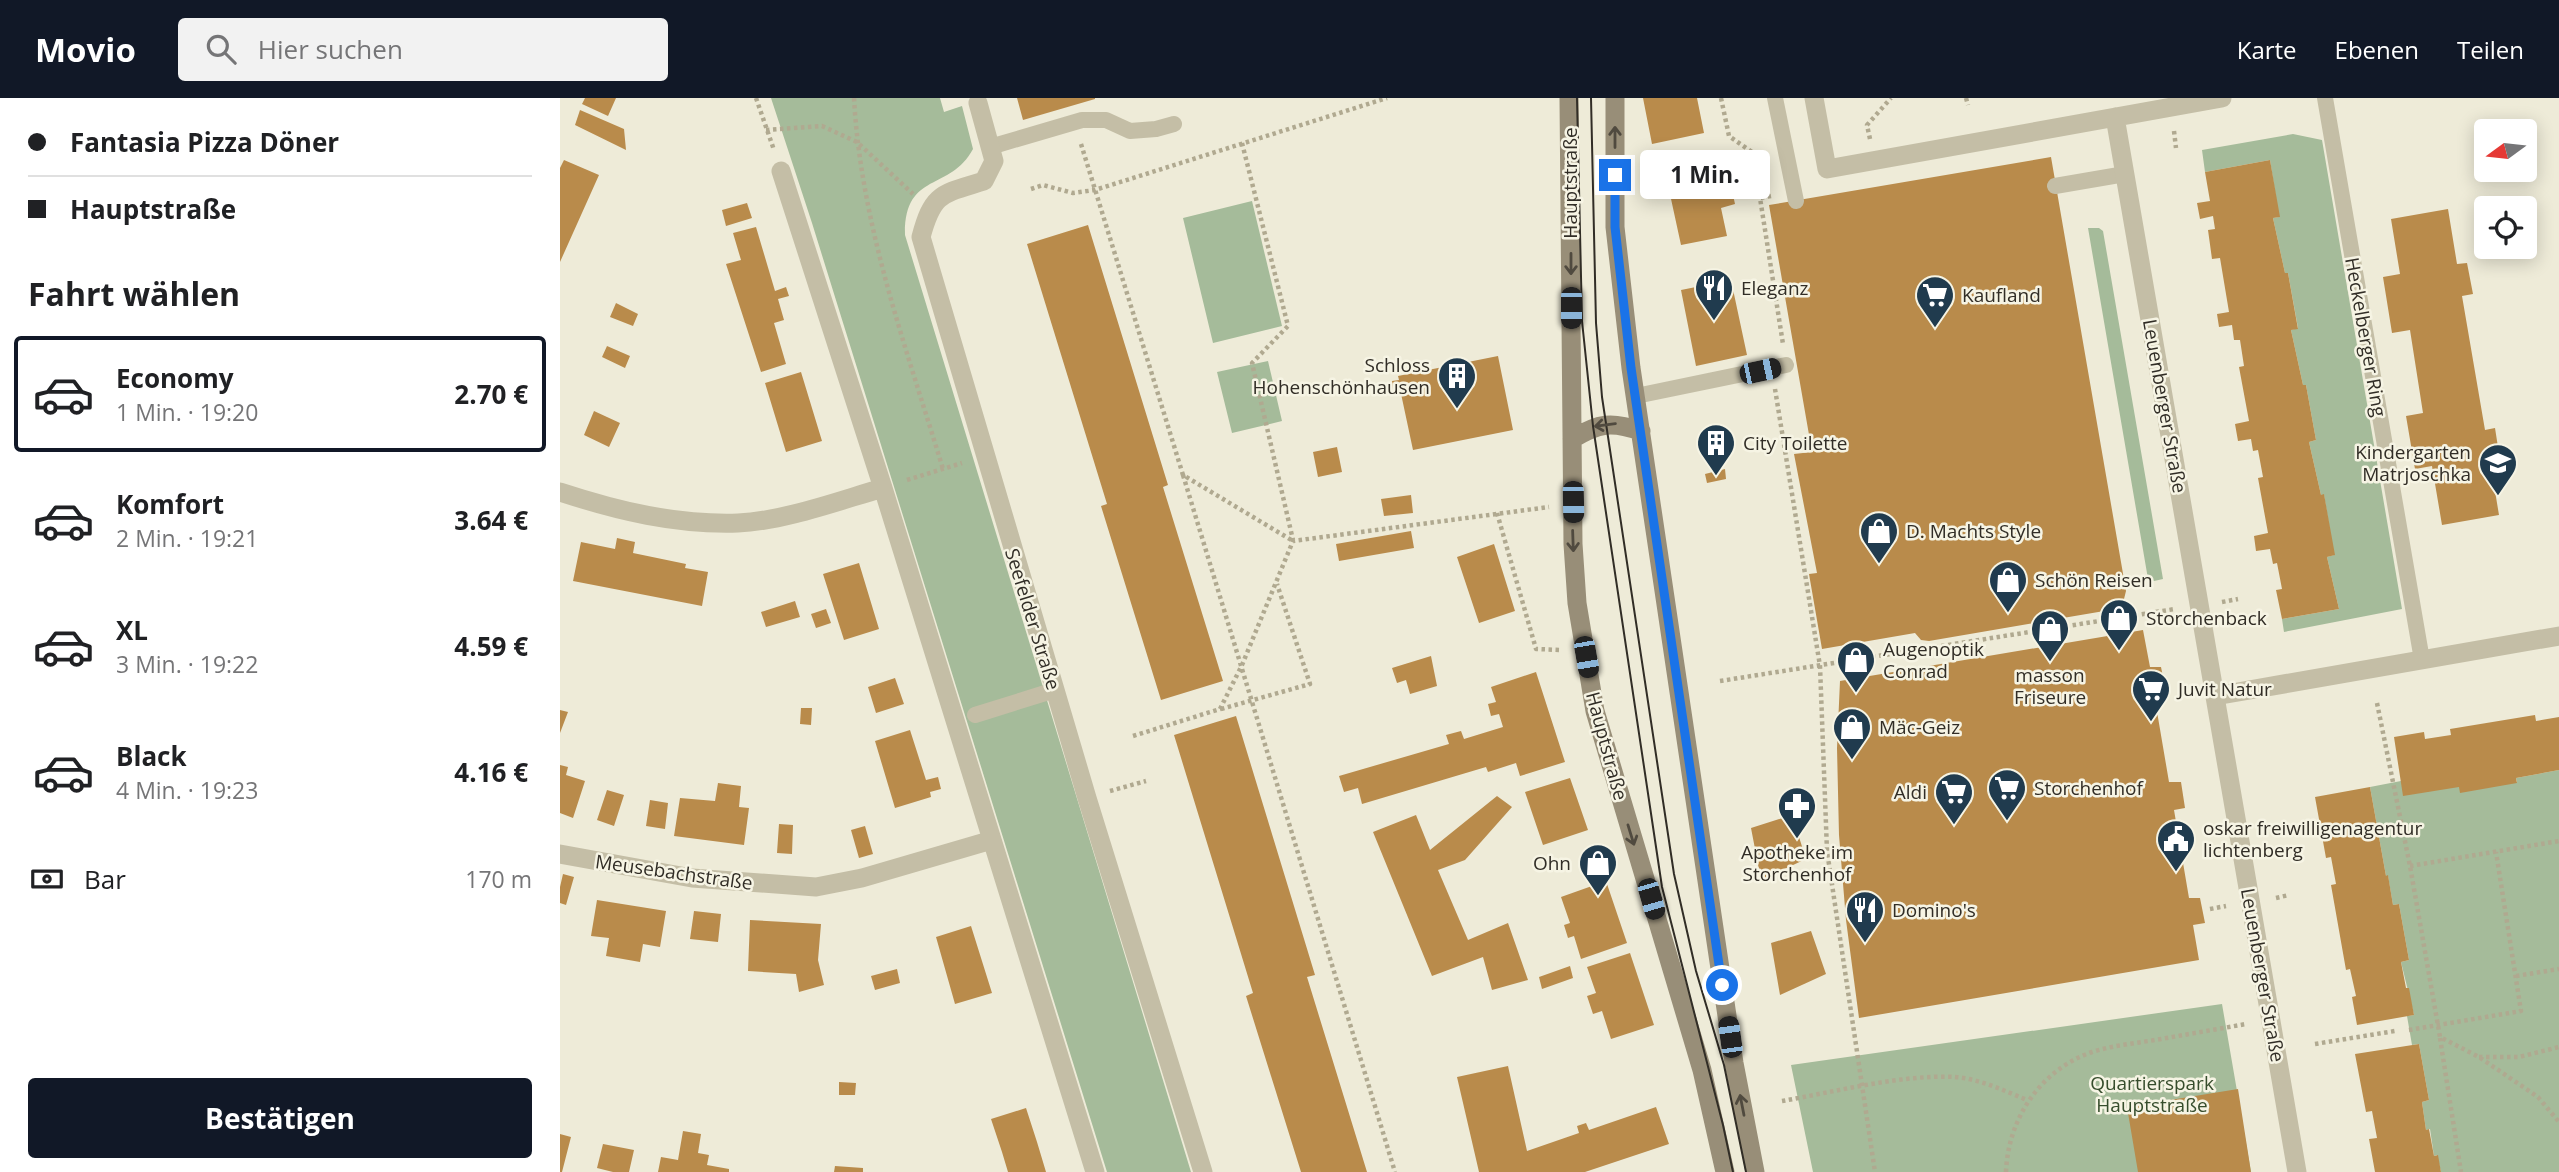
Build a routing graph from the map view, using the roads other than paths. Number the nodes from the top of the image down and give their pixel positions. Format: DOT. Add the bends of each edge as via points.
graph roads {
  1 [pos="1569,98"];
  2 [pos="1615,98"];
  3 [pos="1775,98"];
  4 [pos="1814,98"];
  5 [pos="2222,98"];
  6 [pos="2325,98"];
  7 [pos="977,100"];
  8 [pos="2115,117"];
  9 [pos="1174,124"];
  10 [pos="990,147"];
  11 [pos="781,171"];
  12 [pos="2125,174"];
  13 [pos="2055,186"];
  14 [pos="1795,196"];
  15 [pos="1786,365"];
  16 [pos="1636,396"];
  17 [pos="1641,431"];
  18 [pos="1572,439"];
  19 [pos="883,488"];
  20 [pos="560,492"];
  21 [pos="2559,636"];
  22 [pos="2422,660"];
  23 [pos="1055,690"];
  24 [pos="2215,696"];
  25 [pos="975,715"];
  26 [pos="992,840"];
  27 [pos="560,854"];
  28 [pos="1734,1063"];
  29 [pos="1702,1070"];
  30 [pos="1095,1172"];
  31 [pos="1203,1172"];
  32 [pos="1725,1172"];
  33 [pos="1755,1172"];
  34 [pos="2297,1172"];
  1 -- 18 [label="main road, Hauptstraße, one-way"];
  16 -- 2 [label="main road, one-way" via="1615,227"];
  3 -- 14 [label="lane"];
  4 -- 8 [label="street" via="1827,169"];
  5 -- 8 [label="street"];
  6 -- 22 [label="lane, Heckelberger Ring"];
  7 -- 10 [label="street"];
  8 -- 12 [label="street, Leuenberger Straße"];
  9 -- 10 [label="lane" via="1130,131 1106,120 1074,122"];
  10 -- 23 [label="street, Seefelder Straße" via="994,161 984,181 944,194 928,211 921,237"];
  11 -- 19 [label="street"];
  12 -- 13 [label="lane"];
  12 -- 24 [label="street, Leuenberger Straße"];
  15 -- 16 [label="lane"];
  16 -- 17 [label="main road"];
  17 -- 18 [label="main road, one-way" via="1618,423 1593,426"];
  17 -- 28 [label="main road"];
  18 -- 29 [label="main road, Hauptstraße, one-way" via="1577,603 1595,711"];
  19 -- 20 [label="street" via="740,523 682,522 612,509"];
  19 -- 26 [label="street"];
  21 -- 22 [label="street"];
  22 -- 24 [label="street"];
  23 -- 25 [label="lane"];
  23 -- 31 [label="street, Seefelder Straße"];
  24 -- 34 [label="street, Leuenberger Straße"];
  26 -- 27 [label="street, Meusebachstraße" via="816,887 692,878"];
  26 -- 30 [label="street"];
  28 -- 29 [label="main road"];
  33 -- 28 [label="main road, one-way"];
  29 -- 32 [label="main road, Hauptstraße"];
}
